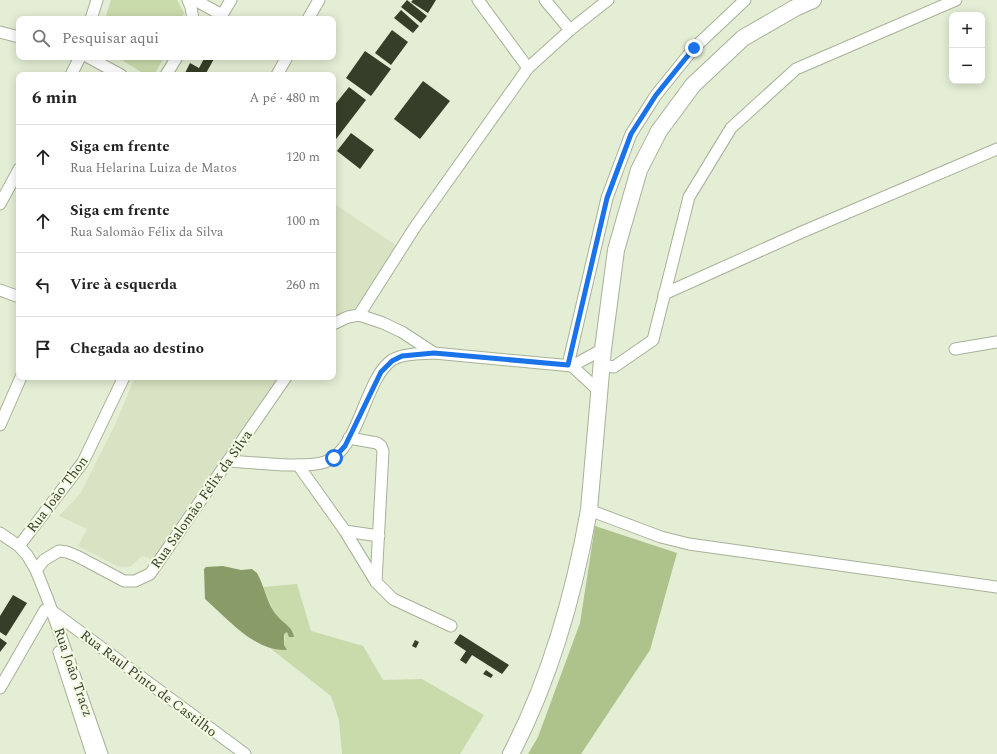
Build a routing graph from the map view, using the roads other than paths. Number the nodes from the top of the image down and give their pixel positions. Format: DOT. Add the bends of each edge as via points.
graph roads {
  1 [pos="97,0"];
  2 [pos="188,0"];
  3 [pos="195,0"];
  4 [pos="231,0"];
  5 [pos="319,0"];
  6 [pos="478,0"];
  7 [pos="545,0"];
  8 [pos="608,0"];
  9 [pos="745,0"];
  10 [pos="813,0"];
  11 [pos="956,0"];
  12 [pos="92,16"];
  13 [pos="192,16"];
  14 [pos="219,16"];
  15 [pos="221,16"];
  16 [pos="310,16"];
  17 [pos="570,30"];
  18 [pos="0,32"];
  19 [pos="16,36"];
  20 [pos="78,60"];
  21 [pos="94,60"];
  22 [pos="175,60"];
  23 [pos="285,60"];
  24 [pos="528,68"];
  25 [pos="72,72"];
  26 [pos="116,72"];
  27 [pos="168,72"];
  28 [pos="279,72"];
  29 [pos="997,150"];
  30 [pos="16,175"];
  31 [pos="0,204"];
  32 [pos="0,290"];
  33 [pos="664,294"];
  34 [pos="16,296"];
  35 [pos="359,315"];
  36 [pos="336,323"];
  37 [pos="997,342"];
  38 [pos="603,349"];
  39 [pos="955,349"];
  40 [pos="434,353"];
  41 [pos="570,365"];
  42 [pos="601,365"];
  43 [pos="20,380"];
  44 [pos="123,380"];
  45 [pos="284,380"];
  46 [pos="599,391"];
  47 [pos="0,425"];
  48 [pos="349,438"];
  49 [pos="228,461"];
  50 [pos="298,464"];
  51 [pos="589,510"];
  52 [pos="345,531"];
  53 [pos="0,533"];
  54 [pos="379,536"];
  55 [pos="18,546"];
  56 [pos="36,570"];
  57 [pos="376,582"];
  58 [pos="997,587"];
  59 [pos="49,611"];
  60 [pos="451,626"];
  61 [pos="0,688"];
  62 [pos="92,754"];
  63 [pos="101,754"];
  64 [pos="245,754"];
  65 [pos="511,754"];
  1 -- 12 [label="street"];
  2 -- 13 [label="street"];
  3 -- 14 [label="street"];
  4 -- 15 [label="street"];
  5 -- 16 [label="street"];
  6 -- 24 [label="street"];
  7 -- 17 [label="street"];
  8 -- 17 [label="street"];
  9 -- 41 [label="street" via="694,48 656,95 631,134 607,198"];
  10 -- 38 [label="highway" via="743,38 694,85 659,131 639,170 628,203 616,250"];
  11 -- 33 [label="street" via="796,70 731,128 689,197"];
  17 -- 24 [label="street"];
  18 -- 19 [label="street"];
  20 -- 25 [label="street"];
  21 -- 26 [label="street"];
  22 -- 27 [label="street"];
  23 -- 28 [label="street"];
  24 -- 35 [label="street" via="415,227"];
  29 -- 33 [label="street" via="802,232"];
  30 -- 31 [label="street"];
  32 -- 34 [label="street"];
  33 -- 42 [label="street" via="653,340 614,367"];
  35 -- 36 [label="street"];
  35 -- 40 [label="street" via="402,332"];
  37 -- 39 [label="street"];
  38 -- 41 [label="street"];
  38 -- 42 [label="highway"];
  40 -- 41 [label="street"];
  40 -- 48 [label="street" via="402,356 392,361 381,372"];
  41 -- 46 [label="street"];
  42 -- 46 [label="highway"];
  43 -- 47 [label="street"];
  44 -- 55 [label="street, Rua João Thon" via="83,462"];
  45 -- 49 [label="street, Rua Salomão Félix da Silva"];
  46 -- 51 [label="highway"];
  48 -- 50 [label="street" via="334,458 313,464"];
  48 -- 54 [label="street" via="377,443 383,451"];
  49 -- 50 [label="street"];
  49 -- 56 [label="street, Rua Salomão Félix da Silva" via="150,574 135,581 124,581 72,554 59,551 44,560"];
  50 -- 52 [label="street"];
  51 -- 58 [label="street" via="661,537 689,544"];
  51 -- 65 [label="highway" via="564,622 540,692"];
  52 -- 54 [label="street"];
  52 -- 57 [label="street"];
  53 -- 55 [label="street, Rua João Tracz"];
  54 -- 57 [label="street"];
  55 -- 56 [label="street, Rua João Tracz"];
  56 -- 59 [label="street, Rua João Tracz"];
  57 -- 60 [label="street" via="393,598"];
  59 -- 61 [label="street"];
  59 -- 62 [label="street, Rua João Tracz"];
  59 -- 63 [label="street, Rua João Tracz"];
  59 -- 64 [label="street, Rua Raul Pinto de Castilho"];
}
